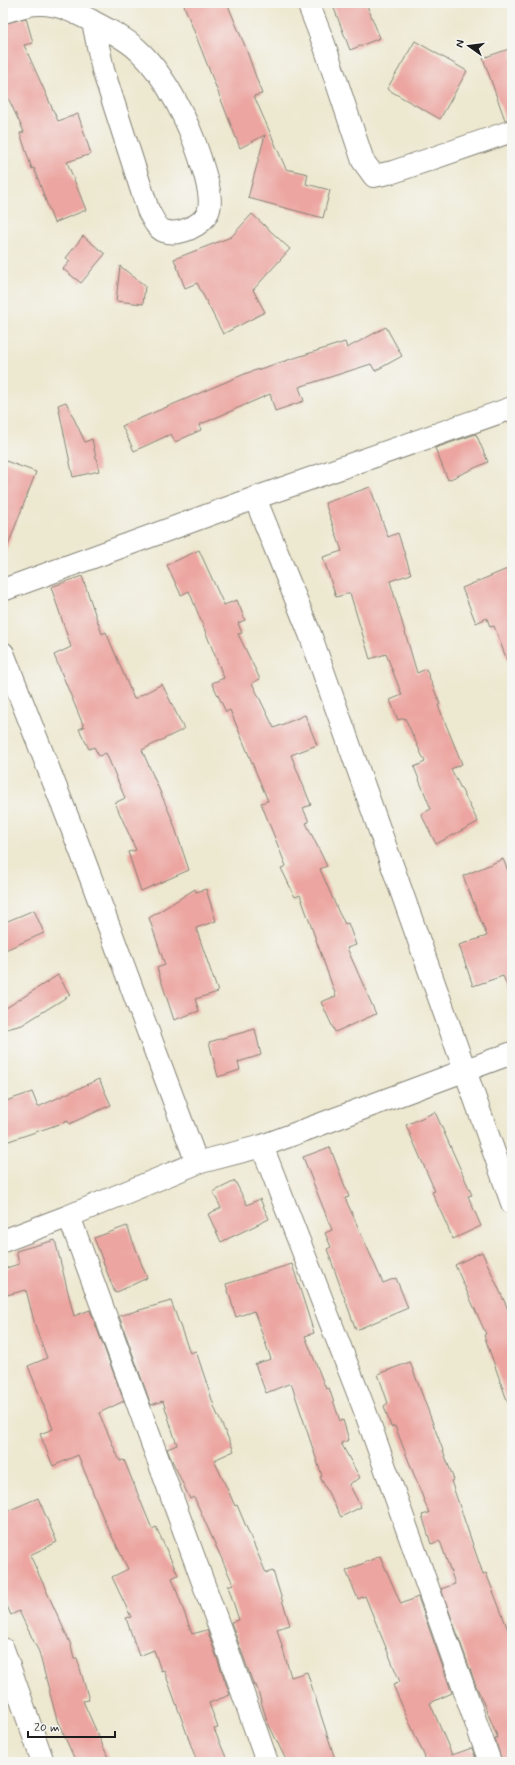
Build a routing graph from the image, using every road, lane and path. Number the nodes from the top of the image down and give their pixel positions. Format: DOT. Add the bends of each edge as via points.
graph roads {
  1 [pos="308,3"];
  2 [pos="3,12"];
  3 [pos="93,22"];
  4 [pos="512,131"];
  5 [pos="512,408"];
  6 [pos="255,498"];
  7 [pos="3,590"];
  8 [pos="3,653"];
  9 [pos="512,1053"];
  10 [pos="464,1071"];
  11 [pos="262,1146"];
  12 [pos="197,1163"];
  13 [pos="512,1203"];
  14 [pos="69,1216"];
  15 [pos="3,1241"];
  16 [pos="3,1649"];
  17 [pos="43,1762"];
  18 [pos="267,1762"];
  19 [pos="490,1762"];
  1 -- 4 [label="street" via="362,161 374,176 393,172"];
  2 -- 3 [label="street" via="39,4 68,8"];
  3 -- 3 [label="street" via="138,50 155,68 180,109 197,148 209,190 208,212 194,228 178,232 164,231 155,223 148,210 103,70"];
  5 -- 6 [label="street"];
  6 -- 7 [label="street"];
  6 -- 10 [label="street" via="310,634"];
  8 -- 12 [label="street" via="80,849"];
  9 -- 10 [label="street"];
  10 -- 11 [label="street"];
  10 -- 13 [label="street"];
  11 -- 12 [label="street"];
  11 -- 19 [label="street" via="365,1411"];
  12 -- 14 [label="street"];
  14 -- 15 [label="street"];
  14 -- 18 [label="street"];
  16 -- 17 [label="street"];
}
